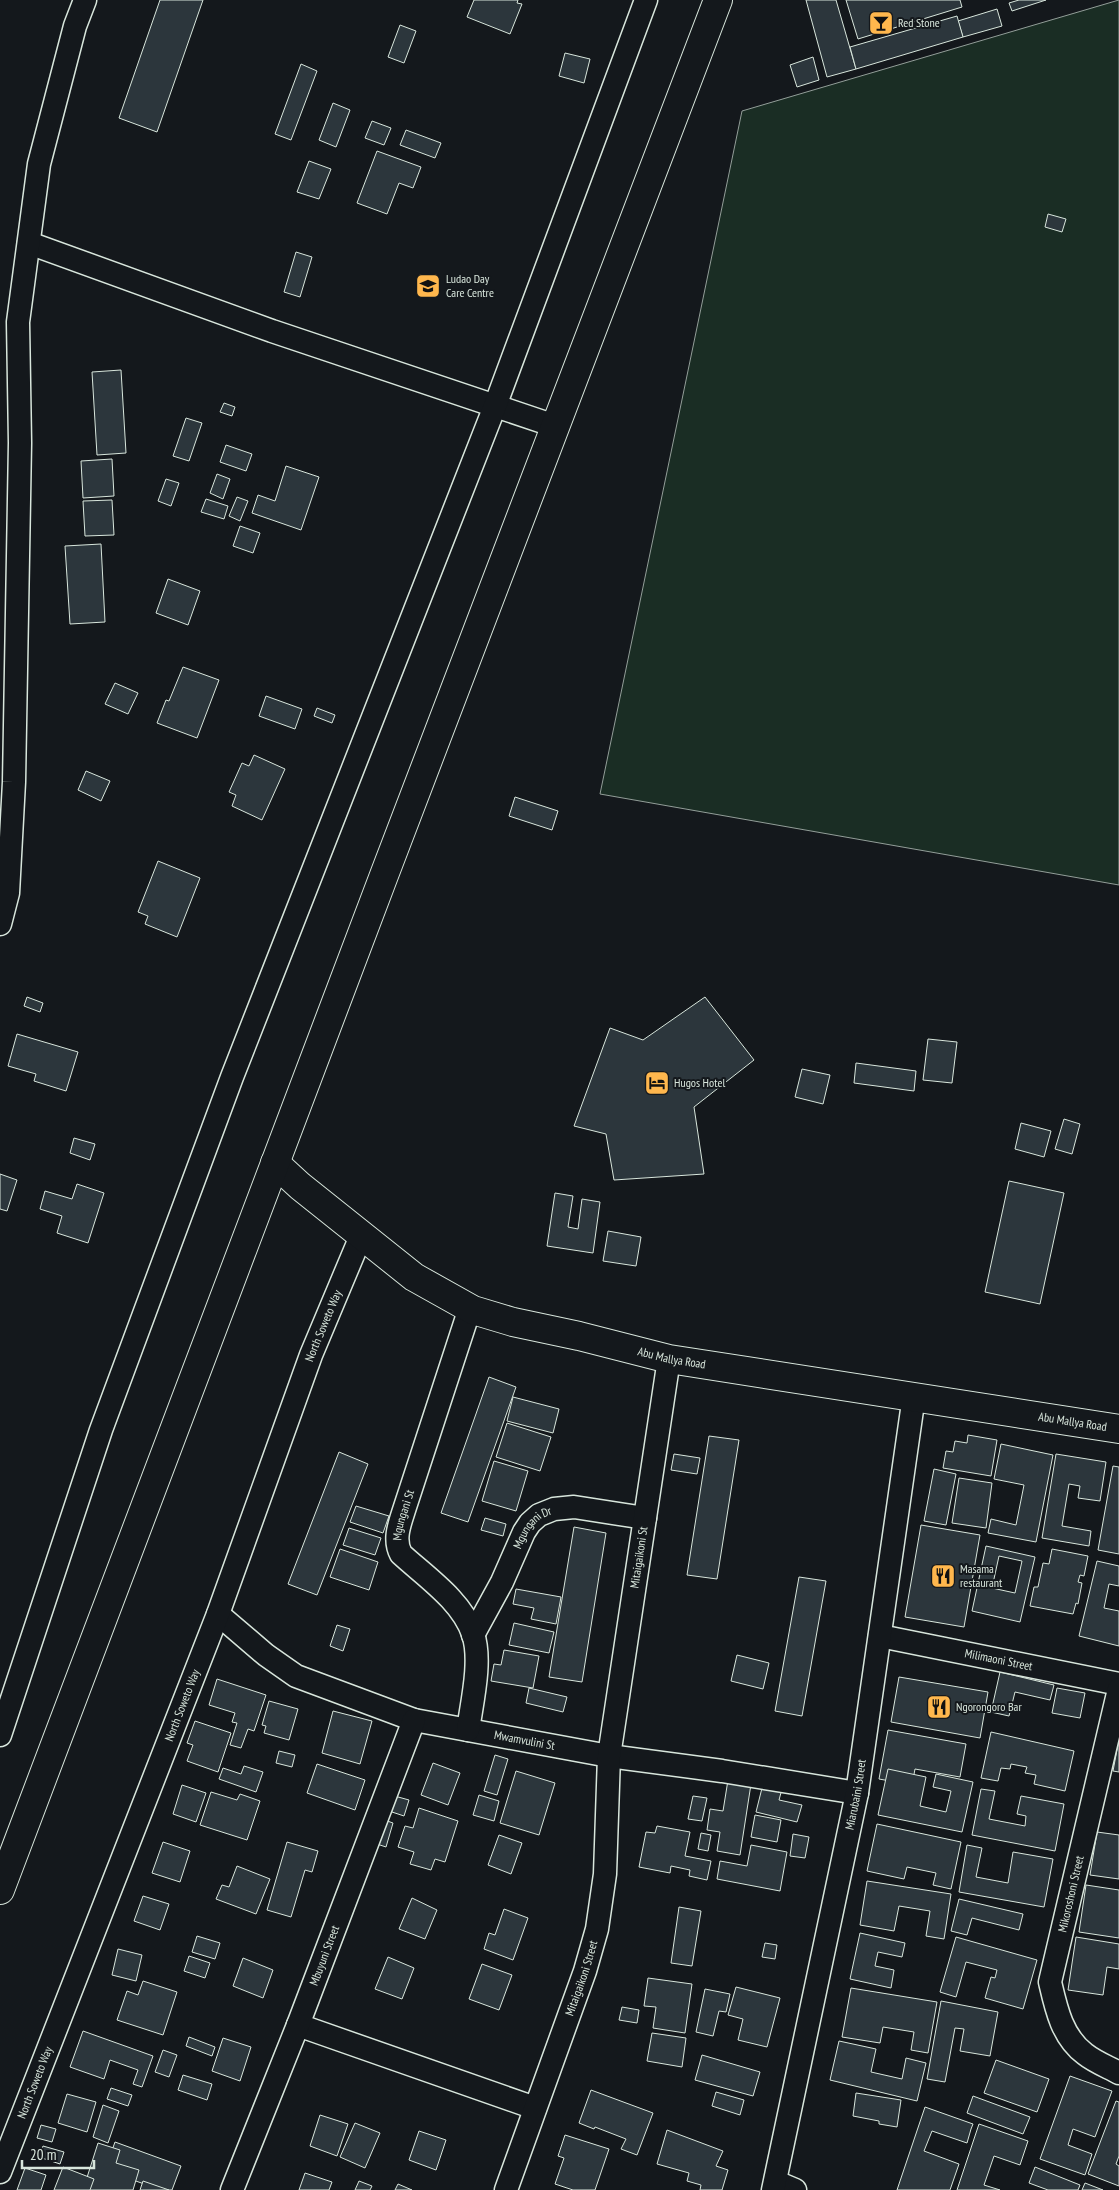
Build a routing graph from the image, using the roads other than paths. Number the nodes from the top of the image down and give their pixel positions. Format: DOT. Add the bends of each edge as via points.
graph roads {
  1 [pos="85,0"];
  2 [pos="646,0"];
  3 [pos="718,0"];
  4 [pos="29,243"];
  5 [pos="495,406"];
  6 [pos="555,426"];
  7 [pos="10,442"];
  8 [pos="0,924"];
  9 [pos="275,1163"];
  10 [pos="362,1236"];
  11 [pos="470,1308"];
  12 [pos="669,1359"];
  13 [pos="914,1396"];
  14 [pos="1119,1430"];
  15 [pos="645,1518"];
  16 [pos="218,1614"];
  17 [pos="473,1635"];
  18 [pos="880,1636"];
  19 [pos="1119,1684"];
  20 [pos="1119,1688"];
  21 [pos="414,1720"];
  22 [pos="468,1730"];
  23 [pos="0,1735"];
  24 [pos="609,1756"];
  25 [pos="857,1793"];
  26 [pos="0,1890"];
  27 [pos="298,2025"];
  28 [pos="1119,2073"];
  29 [pos="536,2108"];
  30 [pos="0,2172"];
  31 [pos="781,2187"];
  32 [pos="232,2190"];
  33 [pos="506,2190"];
  1 -- 4 [label="street" via="75,26 39,164"];
  2 -- 5 [label="street"];
  3 -- 6 [label="main road"];
  4 -- 5 [label="street" via="272,331"];
  4 -- 7 [label="street" via="18,322"];
  5 -- 6 [label="street"];
  5 -- 23 [label="street" via="229,1086 102,1430"];
  6 -- 9 [label="main road"];
  7 -- 8 [label="street" via="14,782 8,893"];
  9 -- 10 [label="main road, Abu Mallya Road"];
  9 -- 26 [label="main road"];
  10 -- 11 [label="main road, Abu Mallya Road" via="414,1277"];
  10 -- 16 [label="street, North Soweto Way" via="311,1355"];
  11 -- 12 [label="main road, Abu Mallya Road" via="513,1322"];
  11 -- 17 [label="street, Mgungani St" via="397,1532 396,1546 458,1608"];
  12 -- 13 [label="main road, Abu Mallya Road"];
  12 -- 15 [label="street, Mitaigaikoni St"];
  13 -- 14 [label="main road, Abu Mallya Road"];
  13 -- 18 [label="street, Miarubaini Street"];
  15 -- 17 [label="street, Mgungani Dr" via="574,1507 554,1509 539,1516 524,1532"];
  15 -- 24 [label="street, Mitaigaikoni St"];
  16 -- 21 [label="street, Mwamvulini St" via="296,1676"];
  16 -- 30 [label="street, North Soweto Way"];
  17 -- 22 [label="street, Mgungani St" via="475,1675"];
  18 -- 19 [label="street, Milimaoni Street"];
  18 -- 25 [label="street, Miarubaini Street"];
  20 -- 28 [label="street, Mikoroshoni Street" via="1050,1982 1067,2035 1084,2054"];
  21 -- 22 [label="street, Mwamvulini St"];
  21 -- 27 [label="street, Mbuyuni Street"];
  22 -- 24 [label="street, Mwamvulini St"];
  24 -- 25 [label="street, Mwamvulini St"];
  24 -- 29 [label="street, Mitaigaikoni Street" via="605,1874 597,1929"];
  25 -- 31 [label="street, Miarubaini Street"];
  27 -- 29 [label="street"];
  27 -- 32 [label="street, Mbuyuni Street"];
  29 -- 33 [label="street, Mitaigaikoni Street"];
}
